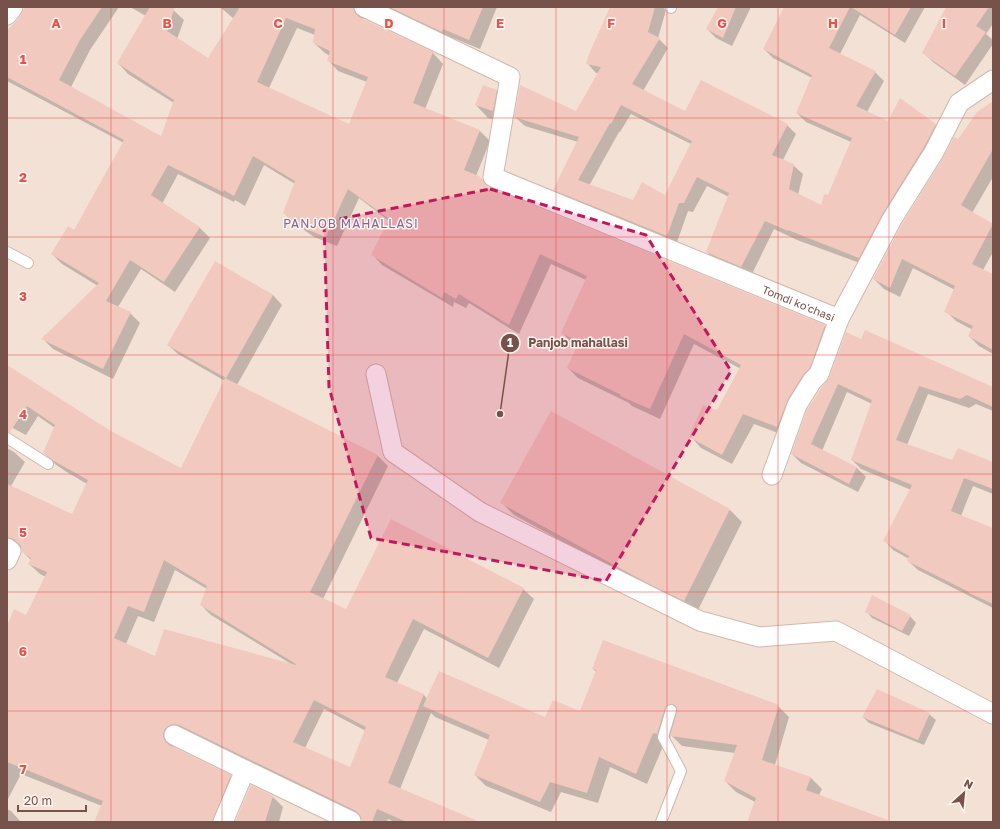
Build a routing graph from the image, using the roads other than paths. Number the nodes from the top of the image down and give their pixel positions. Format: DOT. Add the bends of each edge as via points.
graph roads {
  1 [pos="13,7"];
  2 [pos="364,7"];
  3 [pos="7,15"];
  4 [pos="993,80"];
  5 [pos="7,252"];
  6 [pos="28,262"];
  7 [pos="839,319"];
  8 [pos="376,374"];
  9 [pos="7,438"];
  10 [pos="48,464"];
  11 [pos="772,475"];
  12 [pos="7,548"];
  13 [pos="7,560"];
  14 [pos="671,710"];
  15 [pos="993,714"];
  16 [pos="174,735"];
  17 [pos="245,770"];
  18 [pos="223,822"];
  19 [pos="351,822"];
  20 [pos="661,822"];
  1 -- 3 [label="street"];
  2 -- 7 [label="street, Tomdi ko'chasi" via="510,77 493,177"];
  4 -- 7 [label="street, Tomdi ko'chasi" via="959,104 934,152 892,219"];
  5 -- 6 [label="lane"];
  7 -- 11 [label="street" via="819,374 797,405"];
  8 -- 15 [label="street" via="393,452 480,512 700,621 759,637 836,631"];
  9 -- 10 [label="lane"];
  12 -- 13 [label="street" via="11,551"];
  14 -- 20 [label="lane" via="663,737 681,771"];
  16 -- 17 [label="street"];
  17 -- 18 [label="street"];
  17 -- 19 [label="street"];
}
